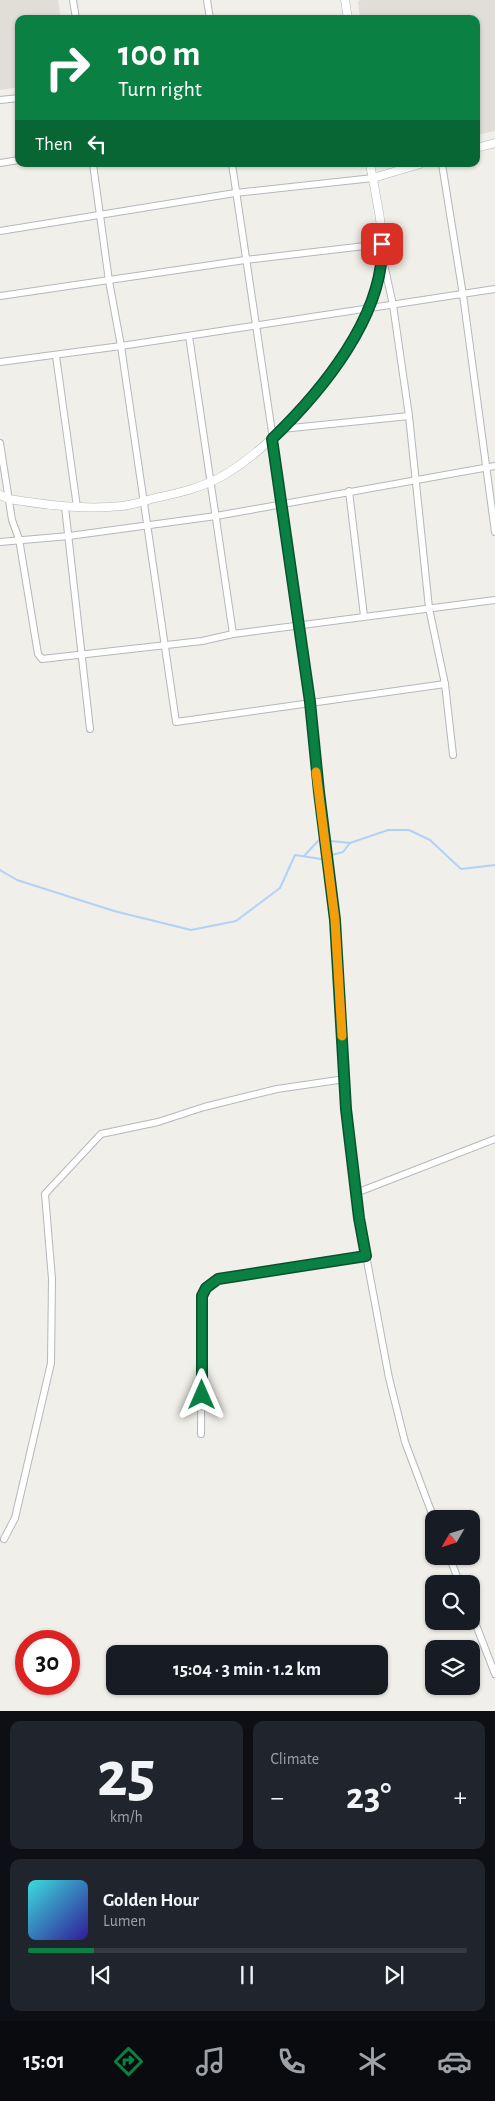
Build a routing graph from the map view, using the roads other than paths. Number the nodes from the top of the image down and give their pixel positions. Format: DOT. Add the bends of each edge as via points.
graph roads {
  1 [pos="73,0"];
  2 [pos="207,0"];
  3 [pos="345,0"];
  4 [pos="75,15"];
  5 [pos="209,15"];
  6 [pos="347,15"];
  7 [pos="15,98"];
  8 [pos="0,100"];
  9 [pos="495,143"];
  10 [pos="480,147"];
  11 [pos="15,160"];
  12 [pos="0,162"];
  13 [pos="92,167"];
  14 [pos="232,167"];
  15 [pos="371,167"];
  16 [pos="410,167"];
  17 [pos="442,167"];
  18 [pos="373,178"];
  19 [pos="235,193"];
  20 [pos="100,214"];
  21 [pos="0,231"];
  22 [pos="382,244"];
  23 [pos="245,260"];
  24 [pos="383,261"];
  25 [pos="108,281"];
  26 [pos="495,289"];
  27 [pos="463,295"];
  28 [pos="0,296"];
  29 [pos="393,306"];
  30 [pos="368,310"];
  31 [pos="255,326"];
  32 [pos="189,336"];
  33 [pos="121,346"];
  34 [pos="56,356"];
  35 [pos="0,362"];
  36 [pos="409,416"];
  37 [pos="282,429"];
  38 [pos="272,439"];
  39 [pos="0,442"];
  40 [pos="495,466"];
  41 [pos="486,467"];
  42 [pos="416,480"];
  43 [pos="211,481"];
  44 [pos="349,491"];
  45 [pos="0,495"];
  46 [pos="9,499"];
  47 [pos="142,501"];
  48 [pos="282,503"];
  49 [pos="65,507"];
  50 [pos="77,507"];
  51 [pos="216,516"];
  52 [pos="148,526"];
  53 [pos="495,532"];
  54 [pos="69,536"];
  55 [pos="19,539"];
  56 [pos="0,542"];
  57 [pos="495,600"];
  58 [pos="429,608"];
  59 [pos="364,616"];
  60 [pos="301,627"];
  61 [pos="233,634"];
  62 [pos="165,645"];
  63 [pos="82,653"];
  64 [pos="445,684"];
  65 [pos="310,702"];
  66 [pos="90,729"];
  67 [pos="453,755"];
  68 [pos="345,1079"];
  69 [pos="495,1139"];
  70 [pos="356,1193"];
  71 [pos="366,1256"];
  72 [pos="201,1434"];
  73 [pos="431,1510"];
  74 [pos="4,1539"];
  75 [pos="478,1630"];
  76 [pos="495,1674"];
  1 -- 4 [label="street"];
  2 -- 5 [label="street"];
  3 -- 6 [label="street"];
  7 -- 8 [label="street"];
  9 -- 10 [label="street"];
  11 -- 12 [label="street"];
  13 -- 20 [label="street"];
  14 -- 19 [label="street"];
  15 -- 18 [label="street"];
  16 -- 18 [label="street"];
  17 -- 27 [label="street"];
  18 -- 19 [label="street"];
  18 -- 22 [label="street"];
  19 -- 20 [label="street"];
  19 -- 23 [label="street"];
  20 -- 21 [label="street"];
  20 -- 25 [label="street"];
  22 -- 23 [label="street"];
  22 -- 24 [label="street"];
  23 -- 25 [label="street"];
  23 -- 31 [label="street"];
  24 -- 29 [label="street"];
  24 -- 30 [label="street"];
  25 -- 28 [label="street"];
  25 -- 33 [label="street"];
  26 -- 27 [label="street"];
  27 -- 29 [label="street"];
  27 -- 41 [label="street"];
  29 -- 30 [label="street"];
  29 -- 36 [label="street"];
  30 -- 31 [label="street"];
  30 -- 37 [label="street" via="335,365"];
  31 -- 32 [label="street"];
  31 -- 38 [label="street"];
  32 -- 33 [label="street"];
  32 -- 43 [label="street"];
  33 -- 34 [label="street"];
  33 -- 47 [label="street"];
  34 -- 35 [label="street"];
  34 -- 50 [label="street"];
  36 -- 37 [label="street"];
  36 -- 42 [label="street"];
  37 -- 38 [label="street"];
  38 -- 43 [label="street" via="238,466"];
  38 -- 48 [label="street"];
  39 -- 46 [label="street"];
  40 -- 41 [label="street"];
  41 -- 42 [label="street"];
  41 -- 53 [label="street"];
  42 -- 44 [label="street"];
  42 -- 58 [label="street"];
  43 -- 47 [label="street" via="173,495"];
  43 -- 51 [label="street"];
  44 -- 48 [label="street"];
  44 -- 59 [label="street"];
  45 -- 46 [label="street"];
  46 -- 49 [label="street"];
  46 -- 55 [label="street"];
  47 -- 50 [label="street" via="124,506"];
  47 -- 52 [label="street"];
  48 -- 51 [label="street"];
  48 -- 60 [label="street"];
  49 -- 50 [label="street"];
  49 -- 54 [label="street"];
  51 -- 52 [label="street"];
  51 -- 61 [label="street"];
  52 -- 54 [label="street"];
  52 -- 62 [label="street"];
  54 -- 55 [label="street"];
  54 -- 63 [label="street"];
  55 -- 56 [label="street"];
  55 -- 63 [label="street" via="39,657 45,659"];
  57 -- 58 [label="street"];
  58 -- 59 [label="street"];
  58 -- 64 [label="street"];
  59 -- 60 [label="street"];
  60 -- 61 [label="street"];
  60 -- 65 [label="street"];
  61 -- 62 [label="street"];
  62 -- 63 [label="street"];
  62 -- 65 [label="street" via="176,722"];
  63 -- 66 [label="street"];
  64 -- 65 [label="street"];
  64 -- 67 [label="street"];
  65 -- 68 [label="street" via="335,920"];
  68 -- 70 [label="street"];
  68 -- 74 [label="street" via="277,1089 101,1134 45,1194 52,1279 51,1363 15,1518"];
  69 -- 70 [label="street"];
  70 -- 71 [label="street"];
  71 -- 72 [label="street" via="218,1279 206,1288 202,1296"];
  71 -- 73 [label="street" via="389,1378 405,1442"];
  75 -- 76 [label="street"];
}
